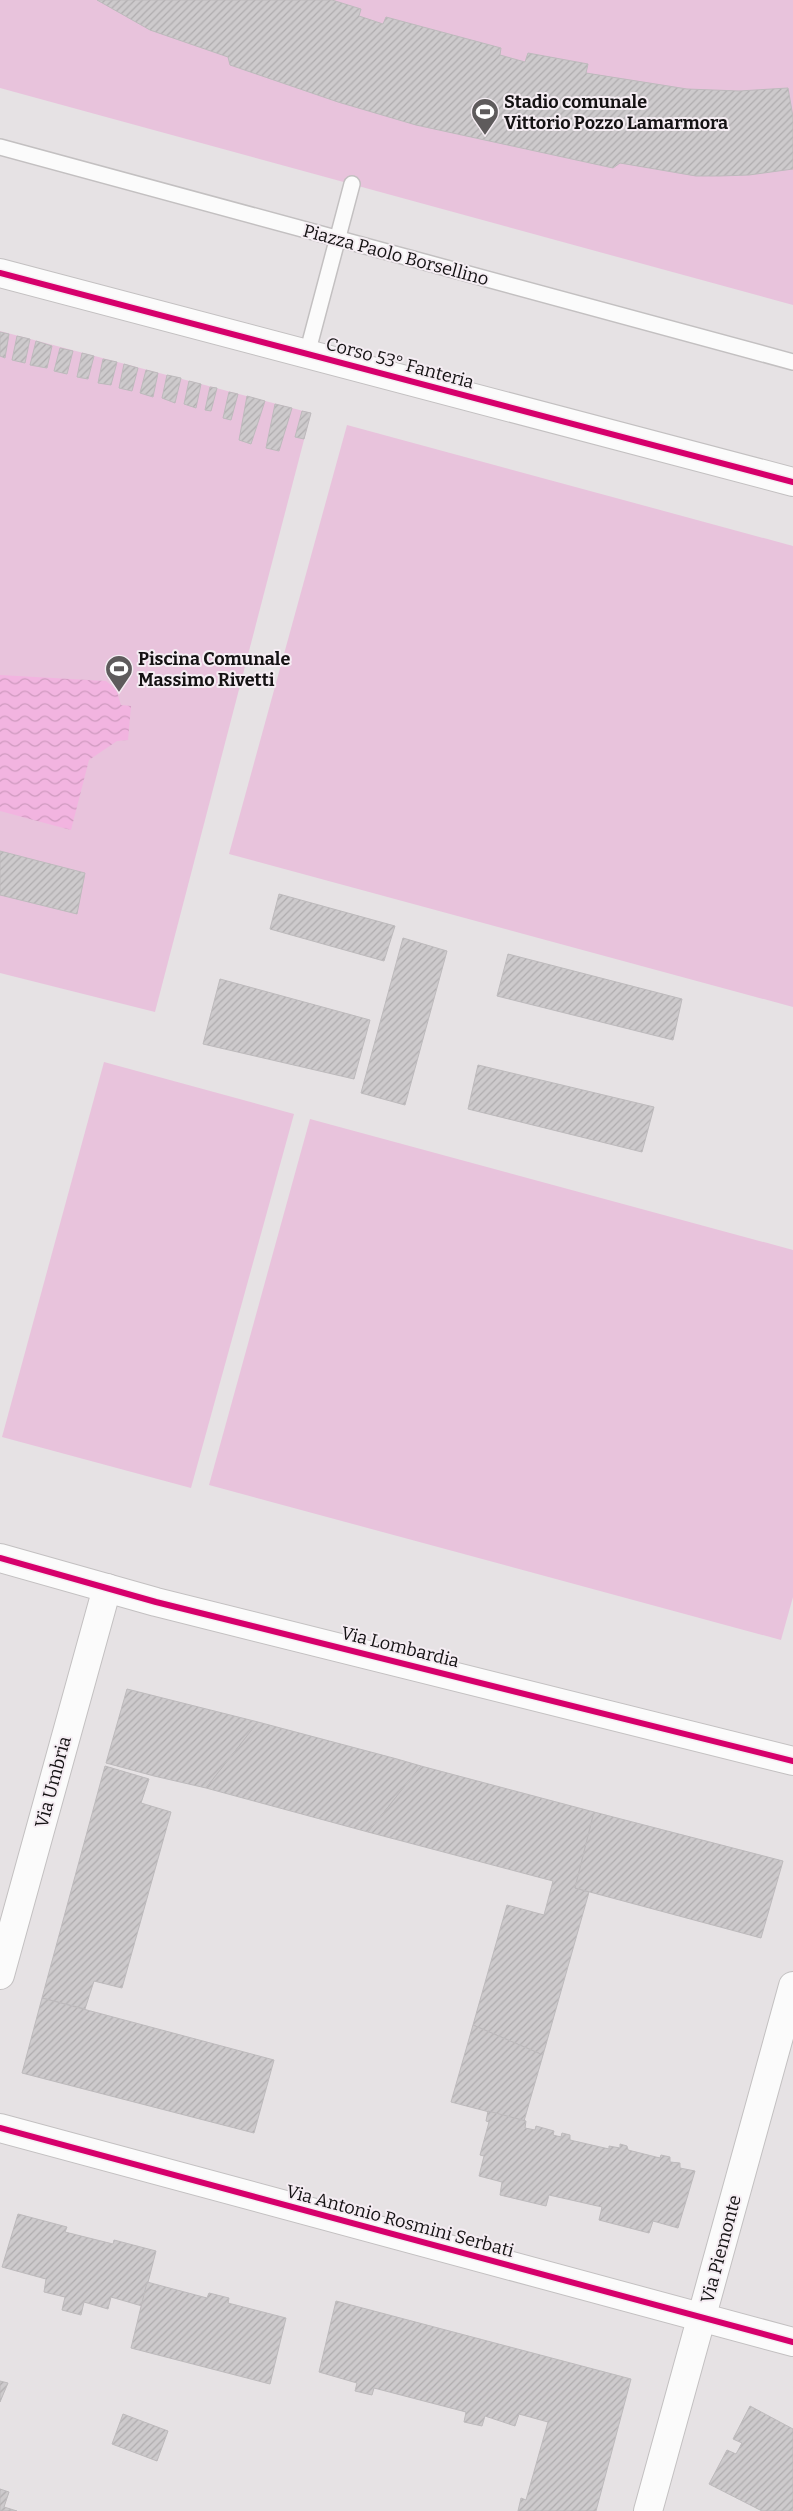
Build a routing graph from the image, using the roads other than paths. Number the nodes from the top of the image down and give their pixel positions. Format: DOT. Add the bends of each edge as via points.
graph roads {
  1 [pos="0,147"];
  2 [pos="352,184"];
  3 [pos="336,238"];
  4 [pos="0,274"];
  5 [pos="307,354"];
  6 [pos="793,362"];
  7 [pos="793,482"];
  8 [pos="0,1558"];
  9 [pos="107,1588"];
  10 [pos="793,1761"];
  11 [pos="0,1975"];
  12 [pos="793,1986"];
  13 [pos="0,2128"];
  14 [pos="702,2318"];
  15 [pos="793,2342"];
  16 [pos="648,2511"];
  1 -- 3 [label="lane, Piazza Paolo Borsellino"];
  2 -- 3 [label="lane"];
  3 -- 5 [label="lane"];
  3 -- 6 [label="lane, Piazza Paolo Borsellino"];
  4 -- 5 [label="street, Corso 53° Fanteria"];
  5 -- 7 [label="street, Corso 53° Fanteria"];
  8 -- 9 [label="street, Via Lombardia"];
  9 -- 10 [label="street, Via Lombardia"];
  9 -- 11 [label="street, Via Umbria"];
  12 -- 14 [label="street, Via Piemonte"];
  13 -- 14 [label="street, Via Antonio Rosmini Serbati"];
  14 -- 15 [label="street, Via Antonio Rosmini Serbati"];
  14 -- 16 [label="street, Via Piemonte"];
}
